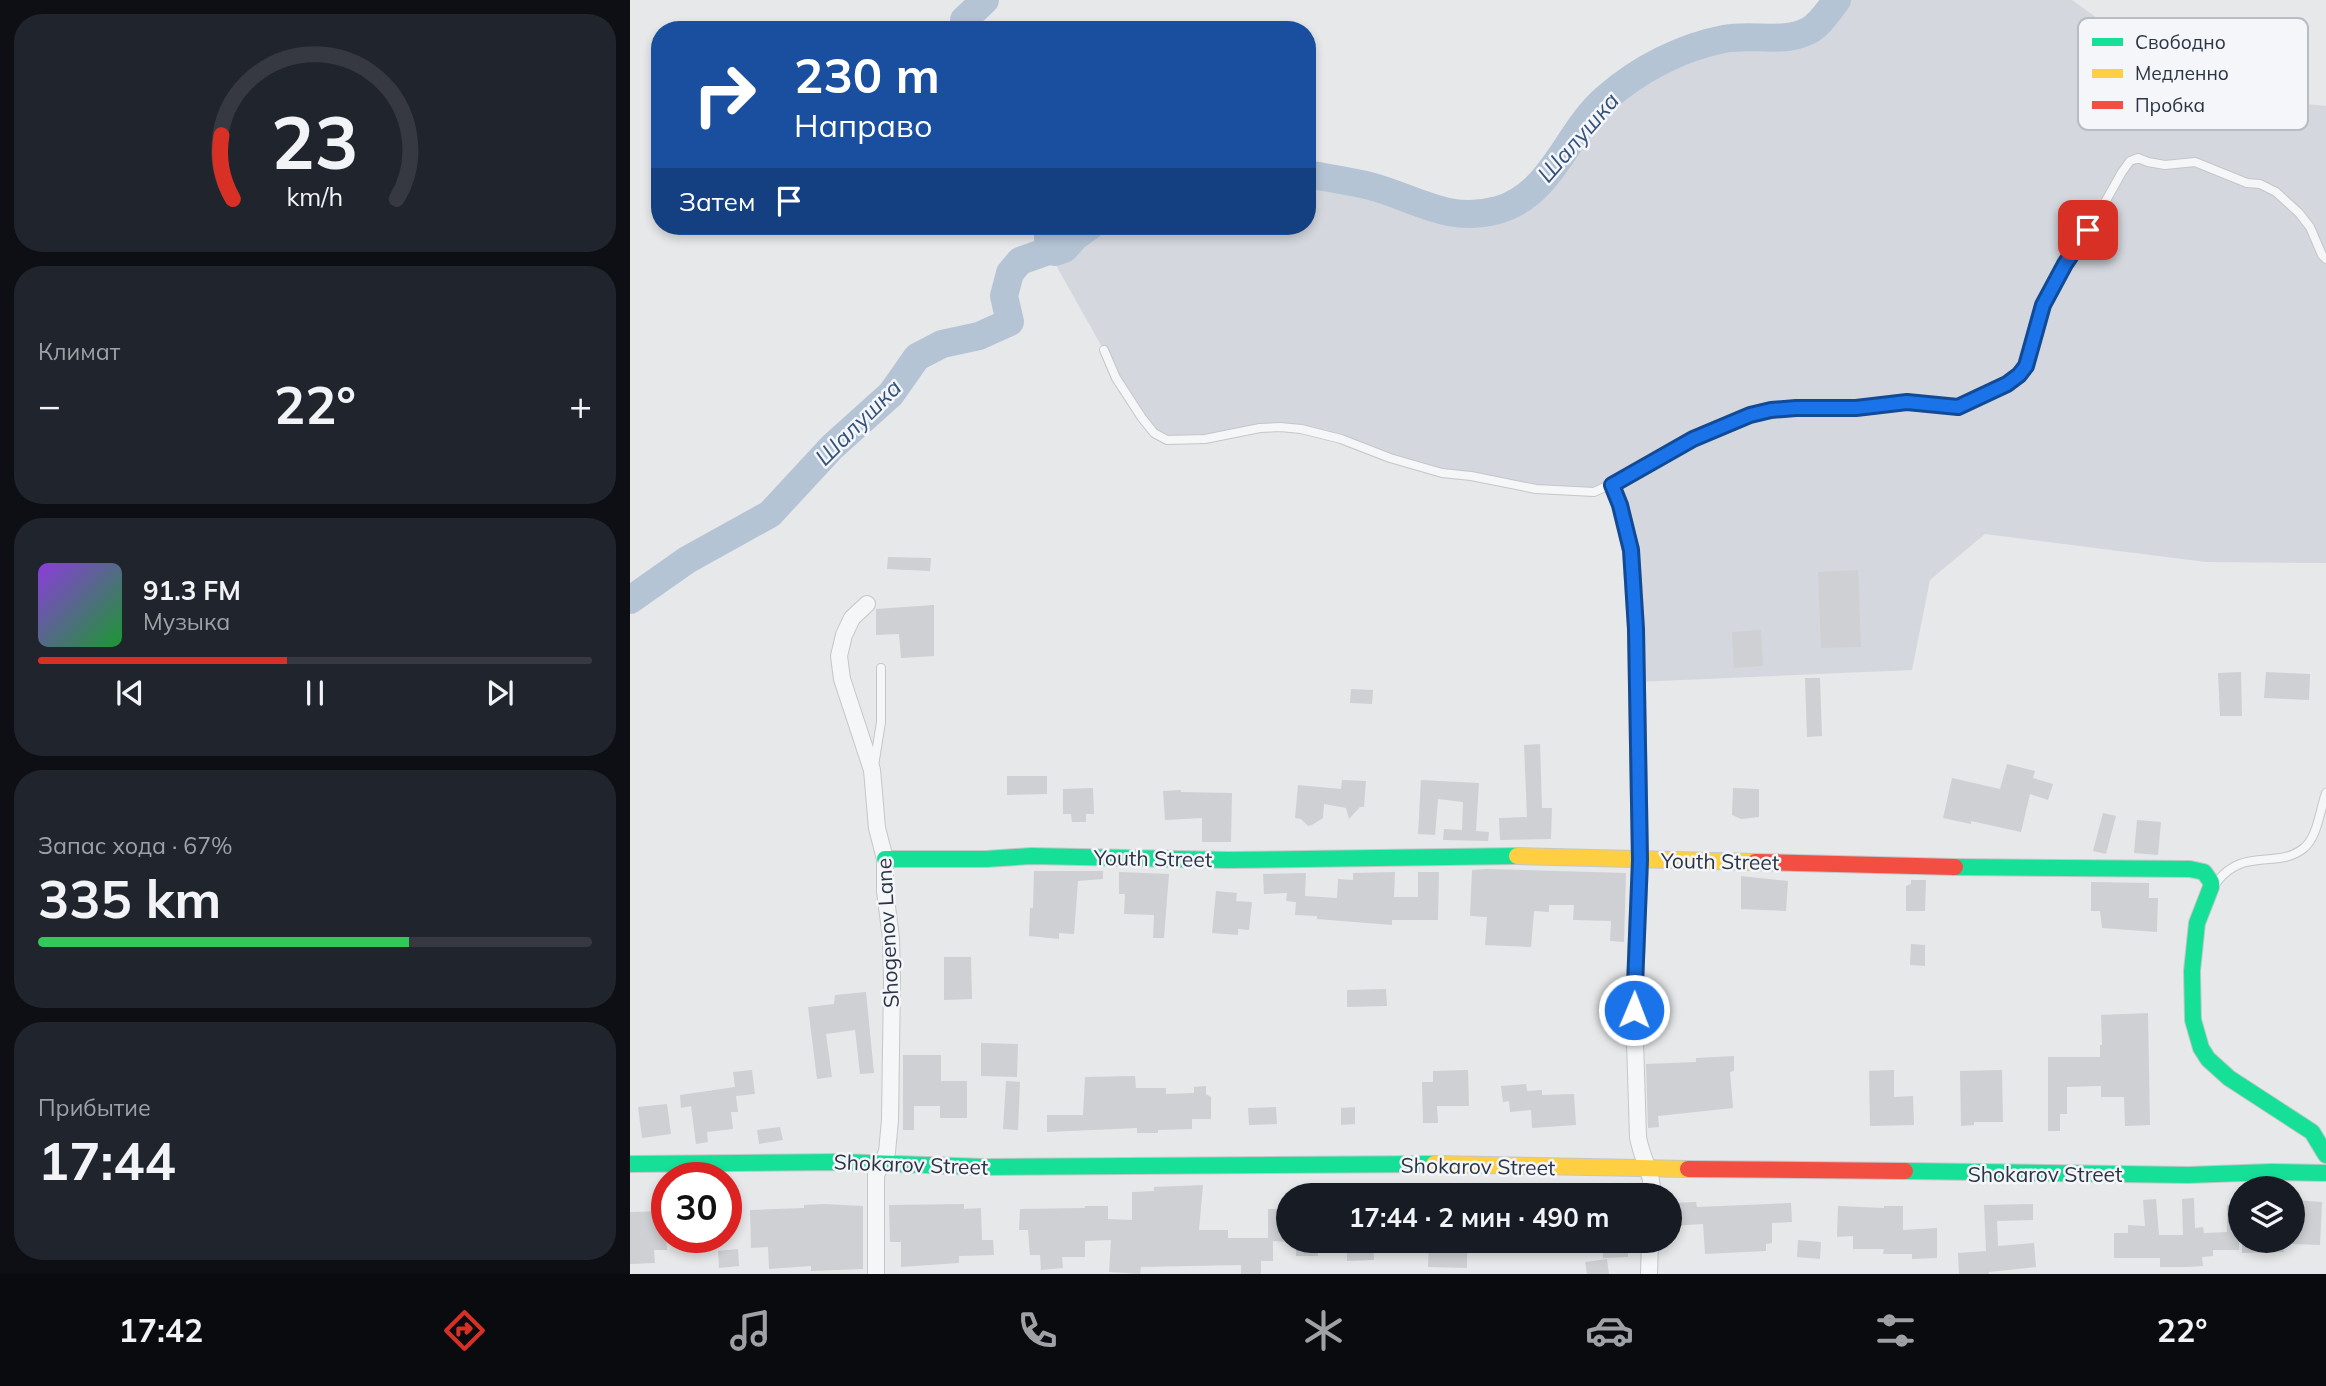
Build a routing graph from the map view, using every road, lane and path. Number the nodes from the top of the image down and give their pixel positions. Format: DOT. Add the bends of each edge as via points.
graph roads {
  1 [pos="2326,259"];
  2 [pos="1104,350"];
  3 [pos="1612,485"];
  4 [pos="867,604"];
  5 [pos="881,668"];
  6 [pos="872,770"];
  7 [pos="2326,793"];
  8 [pos="885,859"];
  9 [pos="1640,860"];
  10 [pos="2211,890"];
  11 [pos="2326,1155"];
  12 [pos="881,1163"];
  13 [pos="630,1164"];
  14 [pos="1647,1169"];
  15 [pos="2326,1173"];
  16 [pos="1652,1183"];
  17 [pos="1650,1253"];
  18 [pos="876,1274"];
  19 [pos="1649,1274"];
  1 -- 3 [label="lane" via="2310,227 2276,192 2195,162 2165,164 2138,158 2122,172 2052,288 2026,366 2007,384 1958,407 1907,402 1750,415 1693,439"];
  2 -- 3 [label="lane" via="1142,418 1167,440 1205,439 1260,428 1301,429 1442,473 1570,492 1594,492"];
  3 -- 9 [label="street" via="1628,532 1632,562"];
  4 -- 6 [label="street, Shogenov Lane" via="852,618 839,656 848,701"];
  5 -- 6 [label="lane" via="880,732"];
  6 -- 8 [label="street, Shogenov Lane"];
  7 -- 10 [label="lane" via="2313,836 2304,848 2287,856 2241,862 2223,873"];
  8 -- 9 [label="street, Youth Street" via="1327,860 1487,855"];
  8 -- 12 [label="street, Shogenov Lane" via="892,981 890,1120 887,1152"];
  9 -- 10 [label="street, Youth Street" via="2190,869 2208,875"];
  9 -- 14 [label="street" via="1634,1010 1638,1137"];
  10 -- 11 [label="street" via="2194,944 2194,1019 2200,1046 2222,1072 2307,1128"];
  12 -- 13 [label="street, Shokarov Street"];
  12 -- 14 [label="street, Shokarov Street"];
  12 -- 18 [label="street, Shogenov Lane" via="874,1193"];
  14 -- 15 [label="street, Shokarov Street"];
  14 -- 16 [label="street"];
  17 -- 19 [label="street"];
}
